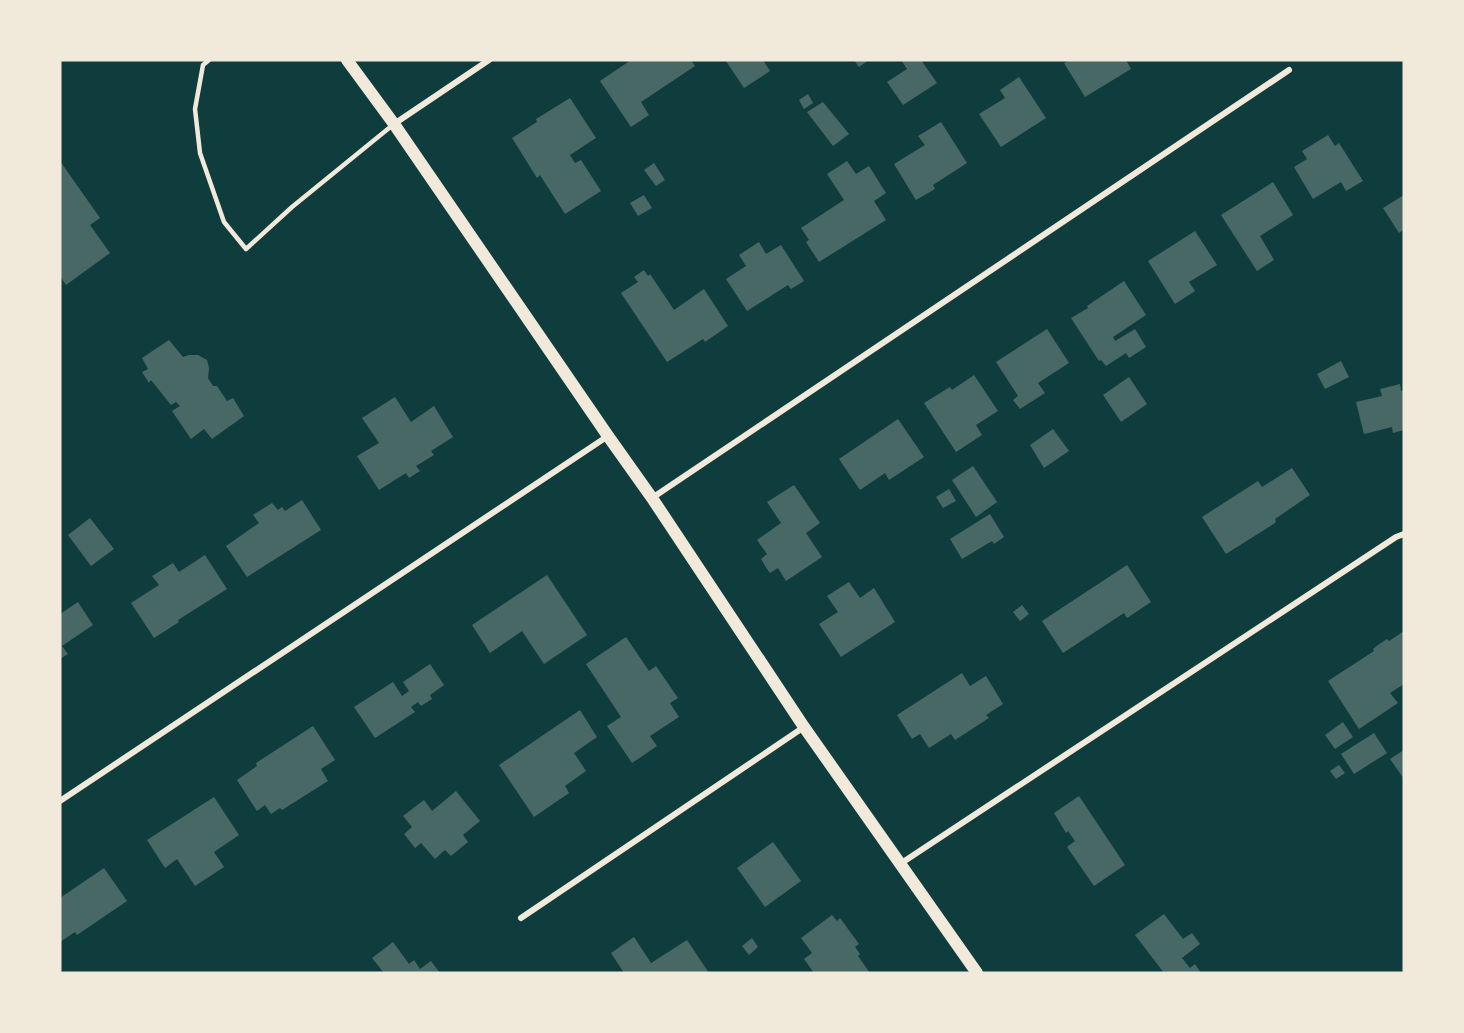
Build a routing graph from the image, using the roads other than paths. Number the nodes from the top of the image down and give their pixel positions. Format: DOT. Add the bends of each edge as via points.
graph roads {
  1 [pos="208,60"];
  2 [pos="347,60"];
  3 [pos="489,60"];
  4 [pos="1289,70"];
  5 [pos="394,124"];
  6 [pos="608,436"];
  7 [pos="652,498"];
  8 [pos="1404,534"];
  9 [pos="804,726"];
  10 [pos="60,801"];
  11 [pos="900,864"];
  12 [pos="521,918"];
  13 [pos="977,973"];
  1 -- 5 [label="lane" via="203,65 195,109 200,153 224,222 246,249"];
  2 -- 5 [label="main road"];
  3 -- 5 [label="street"];
  4 -- 7 [label="street"];
  5 -- 6 [label="main road"];
  6 -- 7 [label="main road"];
  6 -- 10 [label="street"];
  7 -- 9 [label="main road"];
  8 -- 11 [label="street"];
  9 -- 11 [label="main road"];
  9 -- 12 [label="street"];
  11 -- 13 [label="main road"];
}
